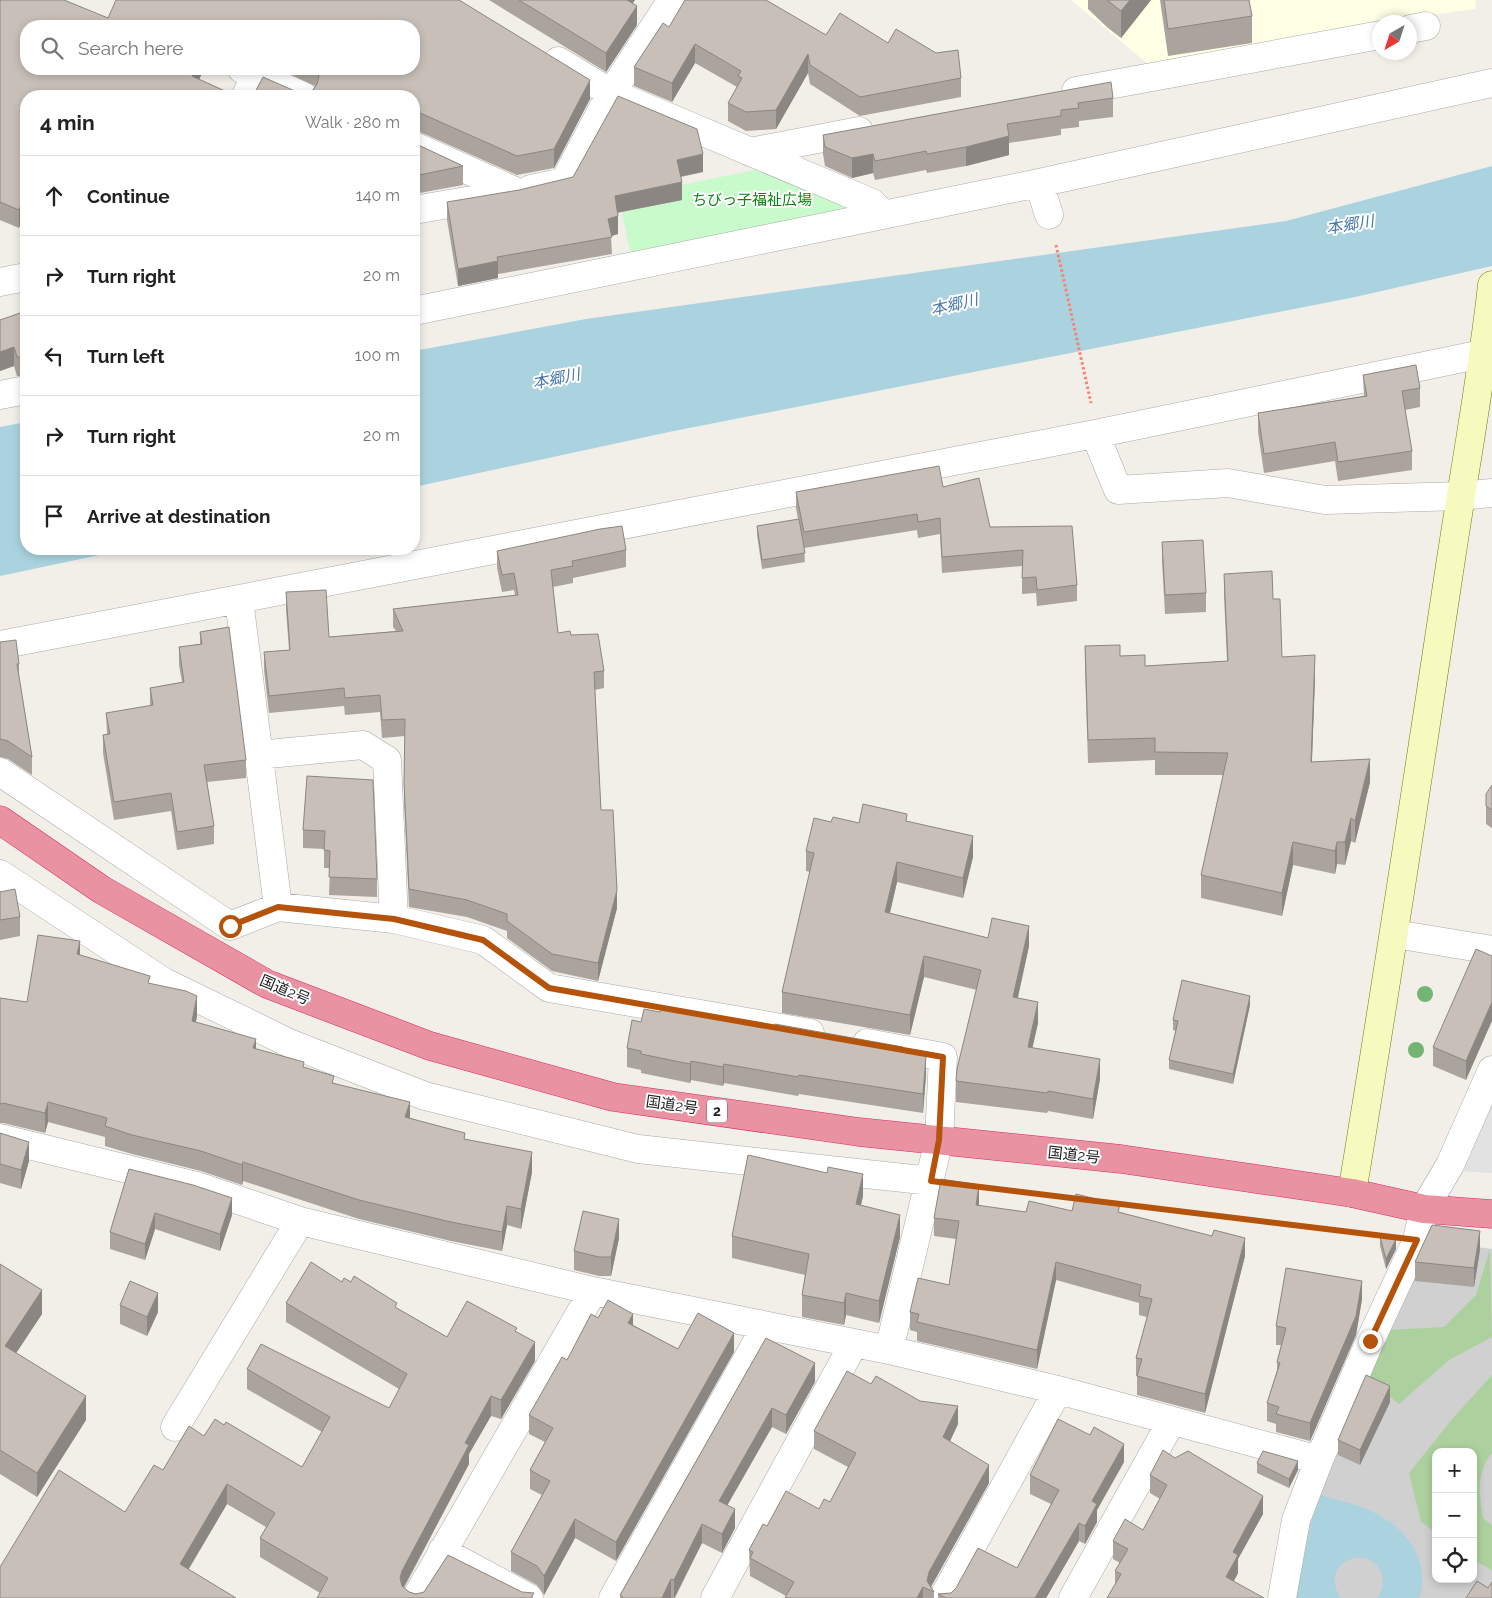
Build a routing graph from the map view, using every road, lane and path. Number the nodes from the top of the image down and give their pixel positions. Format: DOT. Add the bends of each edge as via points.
graph roads {
  1 [pos="672,0"];
  2 [pos="1372,36"];
  3 [pos="535,47"];
  4 [pos="248,80"];
  5 [pos="1492,83"];
  6 [pos="282,90"];
  7 [pos="611,93"];
  8 [pos="1050,96"];
  9 [pos="886,126"];
  10 [pos="420,149"];
  11 [pos="750,152"];
  12 [pos="1039,183"];
  13 [pos="517,192"];
  14 [pos="420,209"];
  15 [pos="883,215"];
  16 [pos="1049,215"];
  17 [pos="20,279"];
  18 [pos="0,282"];
  19 [pos="1492,285"];
  20 [pos="420,310"];
  21 [pos="1487,347"];
  22 [pos="20,391"];
  23 [pos="0,395"];
  24 [pos="1090,399"];
  25 [pos="1095,434"];
  26 [pos="1492,493"];
  27 [pos="1460,496"];
  28 [pos="239,600"];
  29 [pos="0,645"];
  30 [pos="258,755"];
  31 [pos="0,772"];
  32 [pos="0,820"];
  33 [pos="0,874"];
  34 [pos="278,907"];
  35 [pos="394,919"];
  36 [pos="1395,934"];
  37 [pos="1492,950"];
  38 [pos="1492,1070"];
  39 [pos="0,1138"];
  40 [pos="939,1140"];
  41 [pos="931,1181"];
  42 [pos="1352,1193"];
  43 [pos="1080,1199"];
  44 [pos="1099,1201"];
  45 [pos="1424,1209"];
  46 [pos="1492,1214"];
  47 [pos="300,1221"];
  48 [pos="1417,1240"];
  49 [pos="593,1291"];
  50 [pos="766,1326"];
  51 [pos="854,1343"];
  52 [pos="888,1350"];
  53 [pos="1058,1390"];
  54 [pos="1172,1422"];
  55 [pos="175,1427"];
  56 [pos="1319,1460"];
  57 [pos="442,1551"];
  58 [pos="416,1598"];
  59 [pos="529,1598"];
  60 [pos="613,1598"];
  61 [pos="715,1598"];
  62 [pos="943,1598"];
  63 [pos="1072,1598"];
  64 [pos="1282,1598"];
  1 -- 7 [label="street"];
  2 -- 8 [label="street"];
  3 -- 7 [label="street"];
  4 -- 6 [label="street"];
  5 -- 12 [label="street"];
  7 -- 11 [label="street"];
  7 -- 13 [label="street" via="564,182"];
  9 -- 11 [label="street"];
  10 -- 13 [label="street"];
  11 -- 15 [label="street" via="872,202"];
  12 -- 15 [label="street"];
  12 -- 16 [label="street"];
  13 -- 14 [label="street"];
  15 -- 20 [label="street"];
  16 -- 24 [label="path"];
  17 -- 18 [label="street"];
  19 -- 21 [label="street"];
  21 -- 25 [label="street"];
  21 -- 27 [label="street"];
  22 -- 23 [label="street"];
  25 -- 27 [label="street" via="1118,490 1228,482 1325,500"];
  25 -- 28 [label="street" via="429,560"];
  26 -- 27 [label="street"];
  27 -- 36 [label="street"];
  28 -- 29 [label="street"];
  28 -- 30 [label="street"];
  30 -- 34 [label="street"];
  30 -- 35 [label="street" via="363,745 387,760"];
  31 -- 34 [label="street" via="230,926"];
  32 -- 40 [label="highway, 国道2号 / 2" via="102,890 267,984 430,1046 613,1096 858,1132"];
  33 -- 41 [label="street" via="164,982 289,1043 425,1096 638,1149"];
  34 -- 35 [label="street"];
  35 -- 40 [label="street" via="483,940 549,988 943,1057"];
  36 -- 37 [label="street"];
  36 -- 42 [label="street"];
  38 -- 45 [label="street" via="1450,1165"];
  39 -- 47 [label="street" via="198,1186"];
  40 -- 41 [label="street"];
  40 -- 42 [label="highway, 国道2号 / 2" via="1121,1160"];
  41 -- 43 [label="path"];
  41 -- 52 [label="street"];
  42 -- 45 [label="highway, 国道2号 / 2"];
  44 -- 48 [label="path"];
  45 -- 46 [label="highway, 国道2号 / 2"];
  45 -- 48 [label="street"];
  47 -- 49 [label="street"];
  47 -- 55 [label="street"];
  48 -- 56 [label="street"];
  49 -- 50 [label="street"];
  49 -- 57 [label="street"];
  50 -- 51 [label="street"];
  50 -- 60 [label="street"];
  51 -- 52 [label="street"];
  51 -- 61 [label="street"];
  52 -- 53 [label="street"];
  53 -- 54 [label="street"];
  53 -- 62 [label="street"];
  54 -- 56 [label="street"];
  54 -- 63 [label="street"];
  56 -- 64 [label="street" via="1296,1520"];
  57 -- 58 [label="street"];
  57 -- 59 [label="street"];
}
